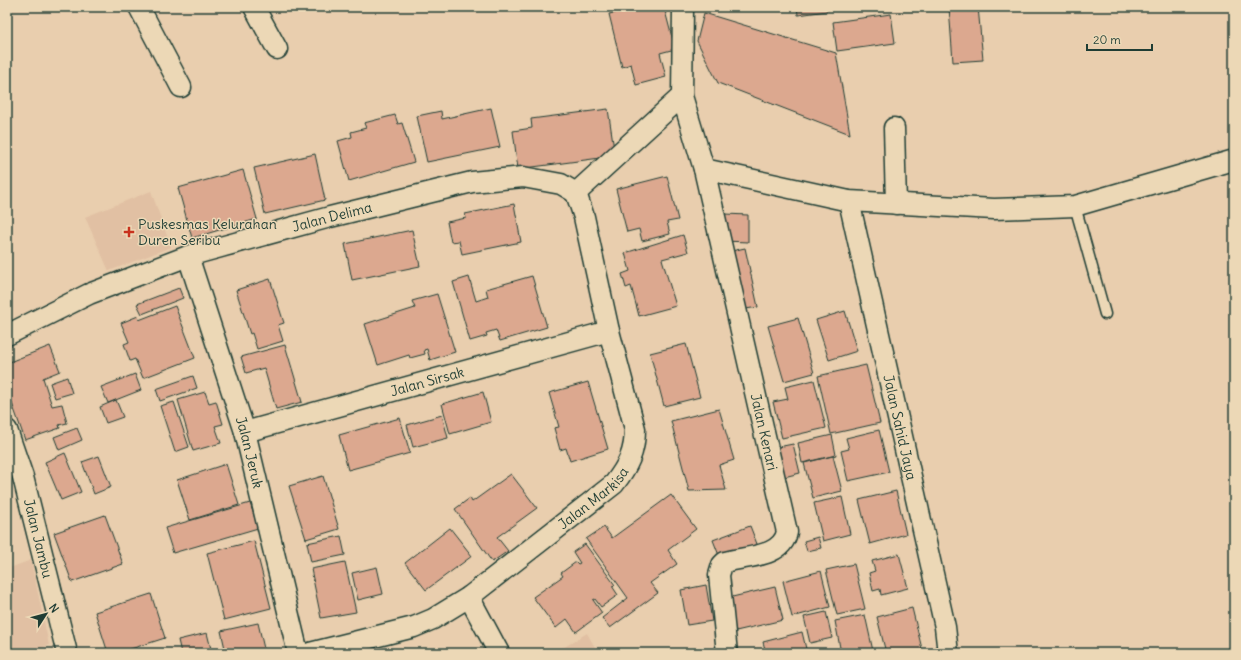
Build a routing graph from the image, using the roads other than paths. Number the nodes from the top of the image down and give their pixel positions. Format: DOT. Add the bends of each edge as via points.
graph roads {
  1 [pos="139,7"];
  2 [pos="254,7"];
  3 [pos="683,7"];
  4 [pos="277,48"];
  5 [pos="181,87"];
  6 [pos="682,96"];
  7 [pos="894,128"];
  8 [pos="1234,160"];
  9 [pos="704,169"];
  10 [pos="576,193"];
  11 [pos="849,201"];
  12 [pos="896,204"];
  13 [pos="1075,206"];
  14 [pos="188,256"];
  15 [pos="1105,314"];
  16 [pos="609,331"];
  17 [pos="7,335"];
  18 [pos="7,430"];
  19 [pos="245,432"];
  20 [pos="469,597"];
  21 [pos="63,652"];
  22 [pos="298,653"];
  23 [pos="310,653"];
  24 [pos="500,653"];
  25 [pos="727,653"];
  26 [pos="948,653"];
  1 -- 5 [label="street"];
  2 -- 4 [label="street"];
  3 -- 6 [label="street"];
  6 -- 9 [label="street"];
  6 -- 10 [label="street"];
  7 -- 12 [label="street"];
  8 -- 13 [label="street"];
  9 -- 11 [label="street"];
  9 -- 25 [label="street, Jalan Kenari" via="787,532 785,540 775,550 725,562 722,565 719,575"];
  10 -- 14 [label="street, Jalan Delima" via="561,184 523,177 472,182"];
  10 -- 16 [label="street, Jalan Markisa" via="584,216"];
  11 -- 12 [label="street"];
  11 -- 26 [label="street, Jalan Sahid Jaya" via="945,627"];
  12 -- 13 [label="street" via="994,209"];
  13 -- 15 [label="lane"];
  14 -- 17 [label="street, Jalan Delima" via="90,294"];
  14 -- 19 [label="street, Jalan Jeruk"];
  16 -- 19 [label="street, Jalan Sirsak"];
  16 -- 20 [label="street, Jalan Markisa" via="635,429 631,460 614,484"];
  18 -- 21 [label="street, Jalan Jambu" via="23,477"];
  19 -- 22 [label="street, Jalan Jeruk"];
  20 -- 23 [label="street, Jalan Markisa" via="433,619 414,627"];
  20 -- 24 [label="street"];
}
